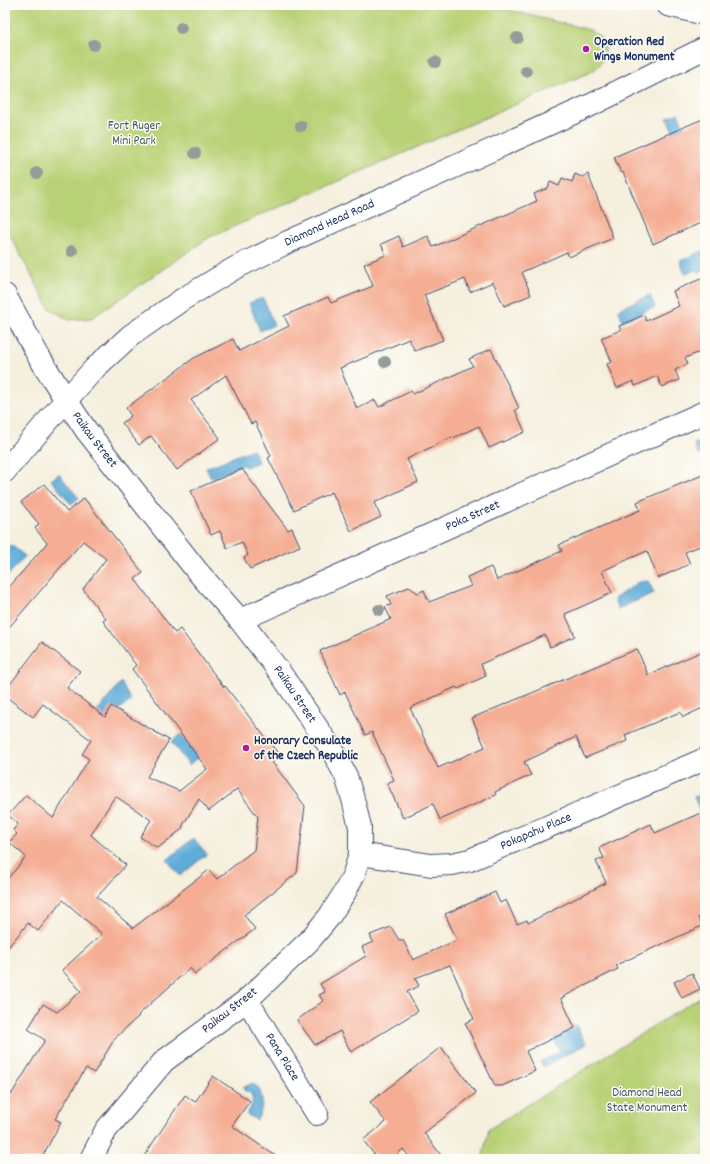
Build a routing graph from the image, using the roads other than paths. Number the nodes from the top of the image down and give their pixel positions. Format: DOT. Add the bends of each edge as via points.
graph roads {
  1 [pos="668,5"];
  2 [pos="705,14"];
  3 [pos="705,48"];
  4 [pos="5,295"];
  5 [pos="66,400"];
  6 [pos="705,412"];
  7 [pos="5,471"];
  8 [pos="240,620"];
  9 [pos="705,759"];
  10 [pos="360,854"];
  11 [pos="247,1000"];
  12 [pos="317,1114"];
  13 [pos="91,1159"];
  1 -- 2 [label="street"];
  3 -- 5 [label="street, Diamond Head Road" via="591,105 235,268 183,299 130,336 95,368"];
  4 -- 5 [label="street, Paikau Street"];
  5 -- 7 [label="street, Diamond Head Road"];
  5 -- 8 [label="street, Paikau Street" via="86,430 197,571"];
  6 -- 8 [label="street, Poka Street"];
  8 -- 10 [label="street, Paikau Street" via="279,671 336,756 346,776 360,827"];
  9 -- 10 [label="street, Pokapahu Place" via="470,860 431,865"];
  10 -- 11 [label="street, Paikau Street" via="354,874 329,917"];
  11 -- 12 [label="street, Pana Place"];
  11 -- 13 [label="street, Paikau Street" via="164,1061 106,1130"];
}
